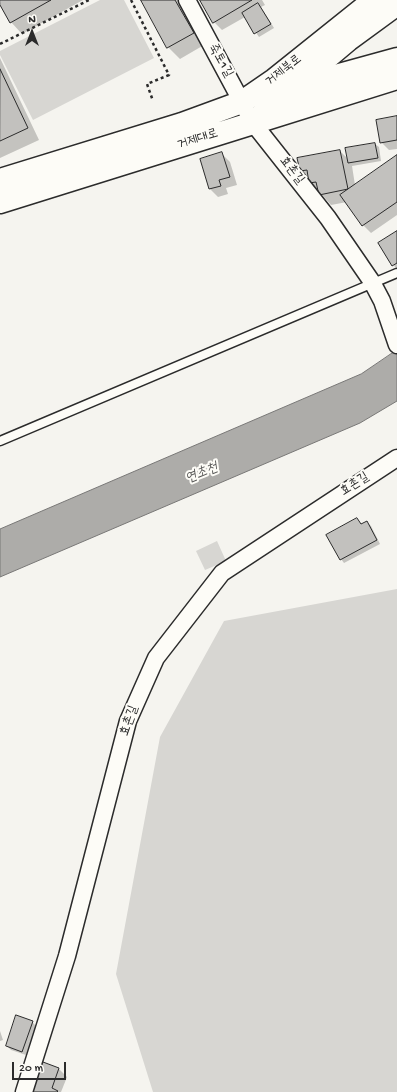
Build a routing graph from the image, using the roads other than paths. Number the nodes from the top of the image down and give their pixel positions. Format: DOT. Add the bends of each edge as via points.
graph roads {
  1 [pos="187,0"];
  2 [pos="374,0"];
  3 [pos="397,4"];
  4 [pos="397,59"];
  5 [pos="397,78"];
  6 [pos="291,88"];
  7 [pos="242,102"];
  8 [pos="253,123"];
  9 [pos="182,124"];
  10 [pos="0,180"];
  11 [pos="0,202"];
  12 [pos="397,273"];
  13 [pos="372,282"];
  14 [pos="397,345"];
  15 [pos="0,441"];
  16 [pos="397,458"];
  17 [pos="24,1092"];
  1 -- 7 [label="street, 죽토1길"];
  2 -- 7 [label="main road, 거제북로" via="274,80"];
  3 -- 6 [label="main road, 거제북로" via="348,40"];
  4 -- 6 [label="main road"];
  5 -- 8 [label="main road, 거제대로"];
  6 -- 7 [label="main road"];
  6 -- 8 [label="main road, 거제북로"];
  7 -- 8 [label="street, 죽토1길"];
  7 -- 9 [label="main road, 거제북로"];
  8 -- 11 [label="main road, 거제대로"];
  8 -- 13 [label="street, 효촌길" via="328,218"];
  9 -- 10 [label="main road, 거제대로"];
  12 -- 13 [label="lane"];
  13 -- 14 [label="street, 효촌길" via="382,301"];
  13 -- 15 [label="lane"];
  16 -- 17 [label="street, 효촌길" via="222,573 156,658 128,721 67,956"];
}
